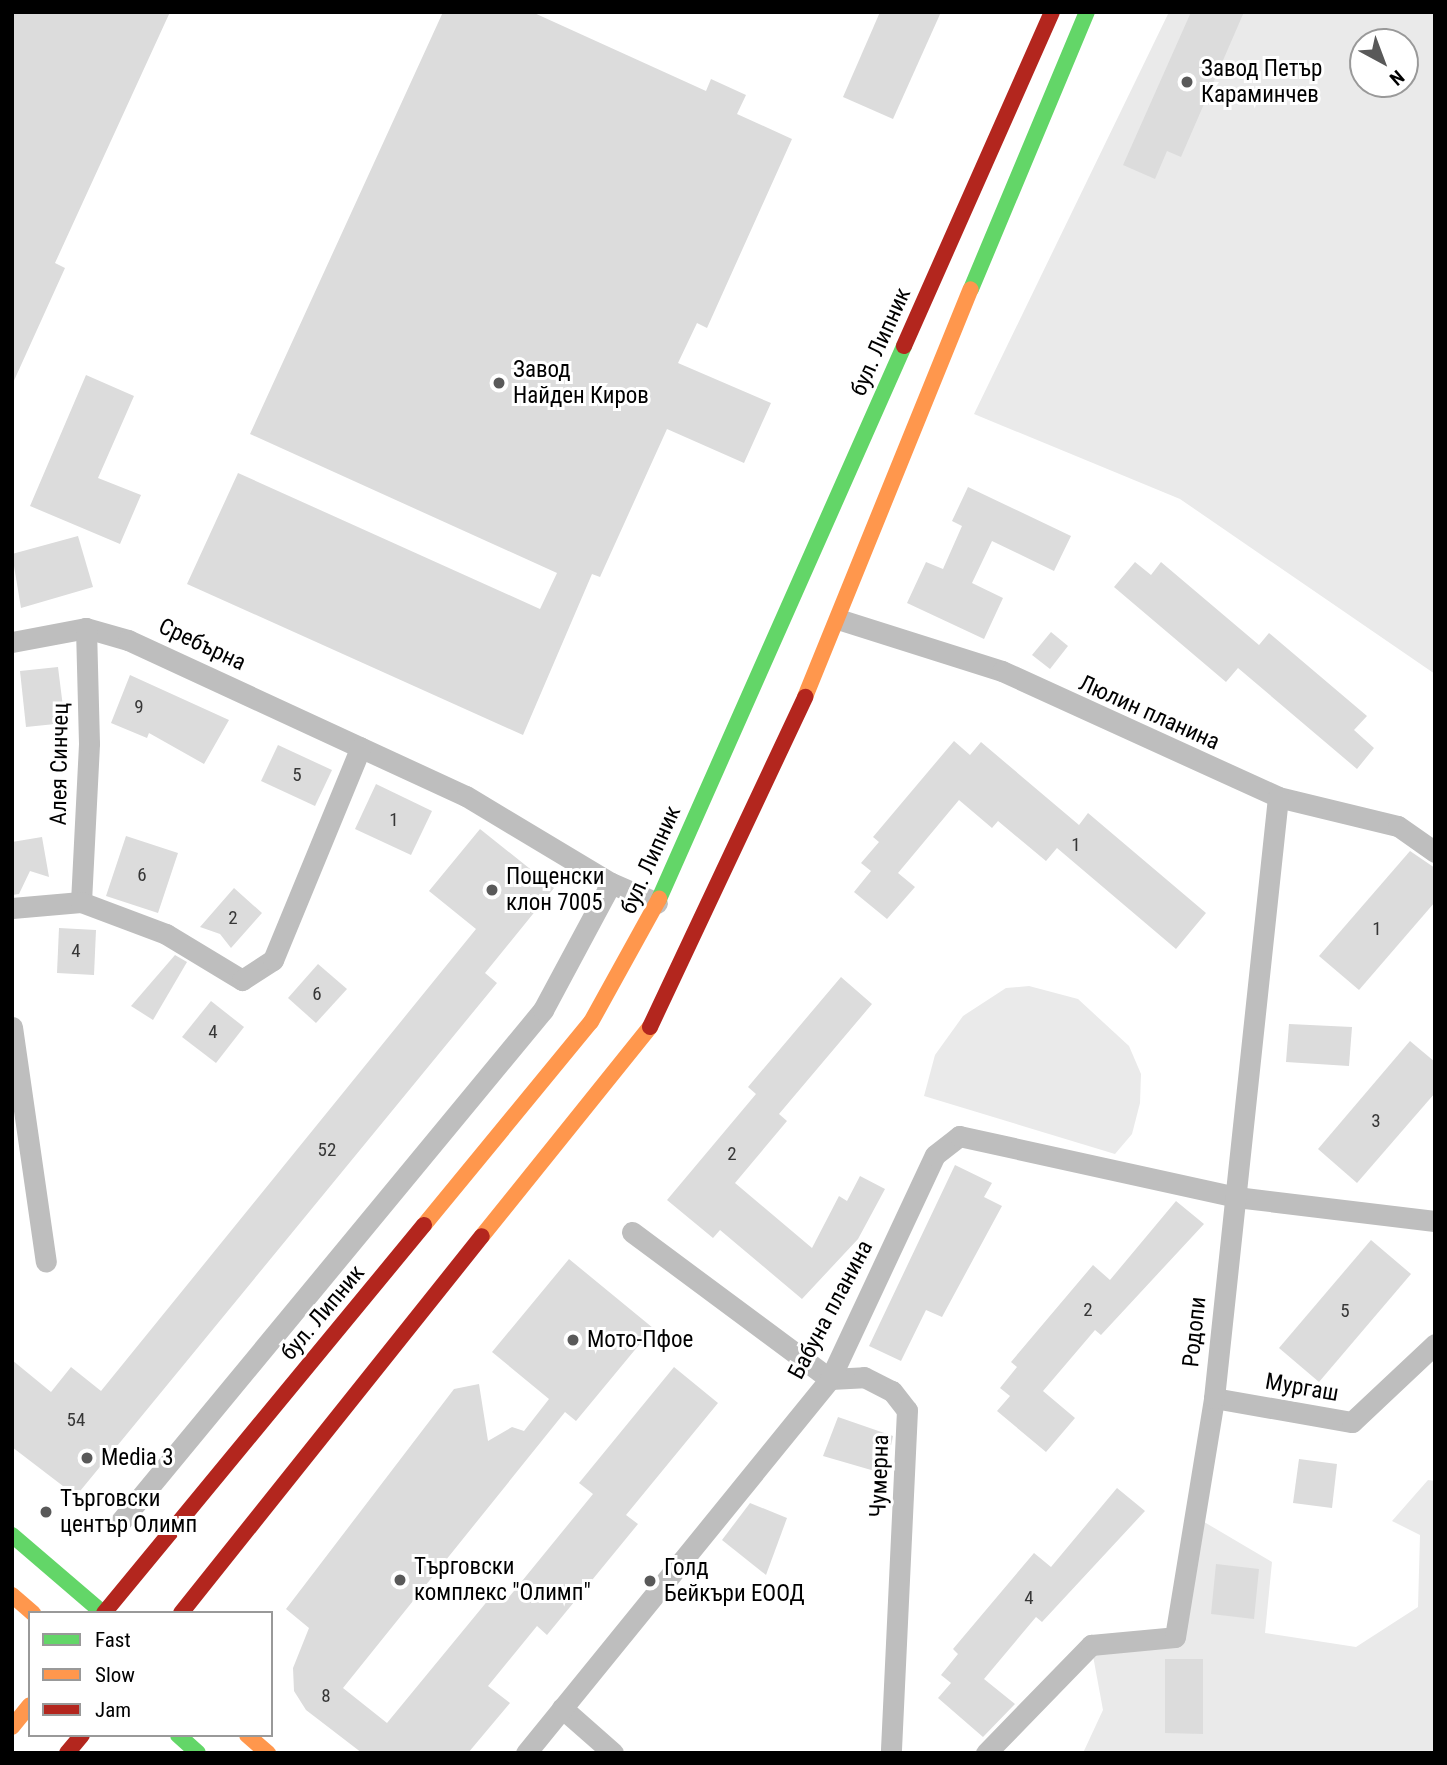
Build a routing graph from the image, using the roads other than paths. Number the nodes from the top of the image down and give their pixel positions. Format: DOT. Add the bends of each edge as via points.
graph roads {
  1 [pos="1052,12"];
  2 [pos="1087,12"];
  3 [pos="841,620"];
  4 [pos="86,628"];
  5 [pos="12,642"];
  6 [pos="361,747"];
  7 [pos="1278,797"];
  8 [pos="1435,852"];
  9 [pos="611,883"];
  10 [pos="81,902"];
  11 [pos="657,903"];
  12 [pos="12,908"];
  13 [pos="12,1027"];
  14 [pos="1236,1197"];
  15 [pos="1435,1221"];
  16 [pos="632,1232"];
  17 [pos="46,1262"];
  18 [pos="1435,1344"];
  19 [pos="830,1379"];
  20 [pos="1214,1398"];
  21 [pos="121,1521"];
  22 [pos="12,1535"];
  23 [pos="12,1595"];
  24 [pos="31,1611"];
  25 [pos="101,1611"];
  26 [pos="105,1611"];
  27 [pos="183,1611"];
  28 [pos="28,1707"];
  29 [pos="562,1708"];
  30 [pos="12,1727"];
  31 [pos="80,1737"];
  32 [pos="180,1737"];
  33 [pos="249,1737"];
  34 [pos="67,1753"];
  35 [pos="198,1753"];
  36 [pos="268,1753"];
  37 [pos="526,1753"];
  38 [pos="613,1753"];
  39 [pos="891,1753"];
  40 [pos="986,1753"];
  1 -- 11 [label="main road, бул. Липник"];
  2 -- 3 [label="main road" via="920,410"];
  3 -- 7 [label="street, Люлин планина" via="1002,671"];
  3 -- 27 [label="main road" via="655,1020"];
  4 -- 5 [label="street, Сребърна"];
  4 -- 6 [label="street, Сребърна" via="128,640"];
  4 -- 10 [label="street, Алея Синчец" via="89,743"];
  6 -- 9 [label="street, Сребърна" via="466,796"];
  6 -- 10 [label="street" via="274,960 242,980 166,934"];
  7 -- 8 [label="street, Люлин планина" via="1398,826"];
  7 -- 14 [label="street, Родопи"];
  9 -- 11 [label="street, Сребърна"];
  9 -- 21 [label="street" via="543,1010"];
  10 -- 12 [label="street"];
  11 -- 26 [label="main road, бул. Липник" via="582,1032"];
  13 -- 17 [label="street"];
  14 -- 15 [label="street"];
  14 -- 19 [label="street, Бабуна планина" via="959,1136 935,1155"];
  14 -- 20 [label="street, Родопи"];
  16 -- 19 [label="street"];
  18 -- 20 [label="street, Мургаш" via="1352,1422"];
  19 -- 29 [label="street, Бабуна планина"];
  19 -- 39 [label="street, Чумерна" via="864,1377 892,1391 906,1410"];
  20 -- 40 [label="street, Родопи" via="1175,1637 1091,1645"];
  22 -- 25 [label="main road"];
  23 -- 24 [label="main road"];
  28 -- 30 [label="main road"];
  29 -- 37 [label="street, Бабуна планина"];
  29 -- 38 [label="street"];
  31 -- 34 [label="main road"];
  32 -- 35 [label="main road"];
  33 -- 36 [label="main road"];
}
